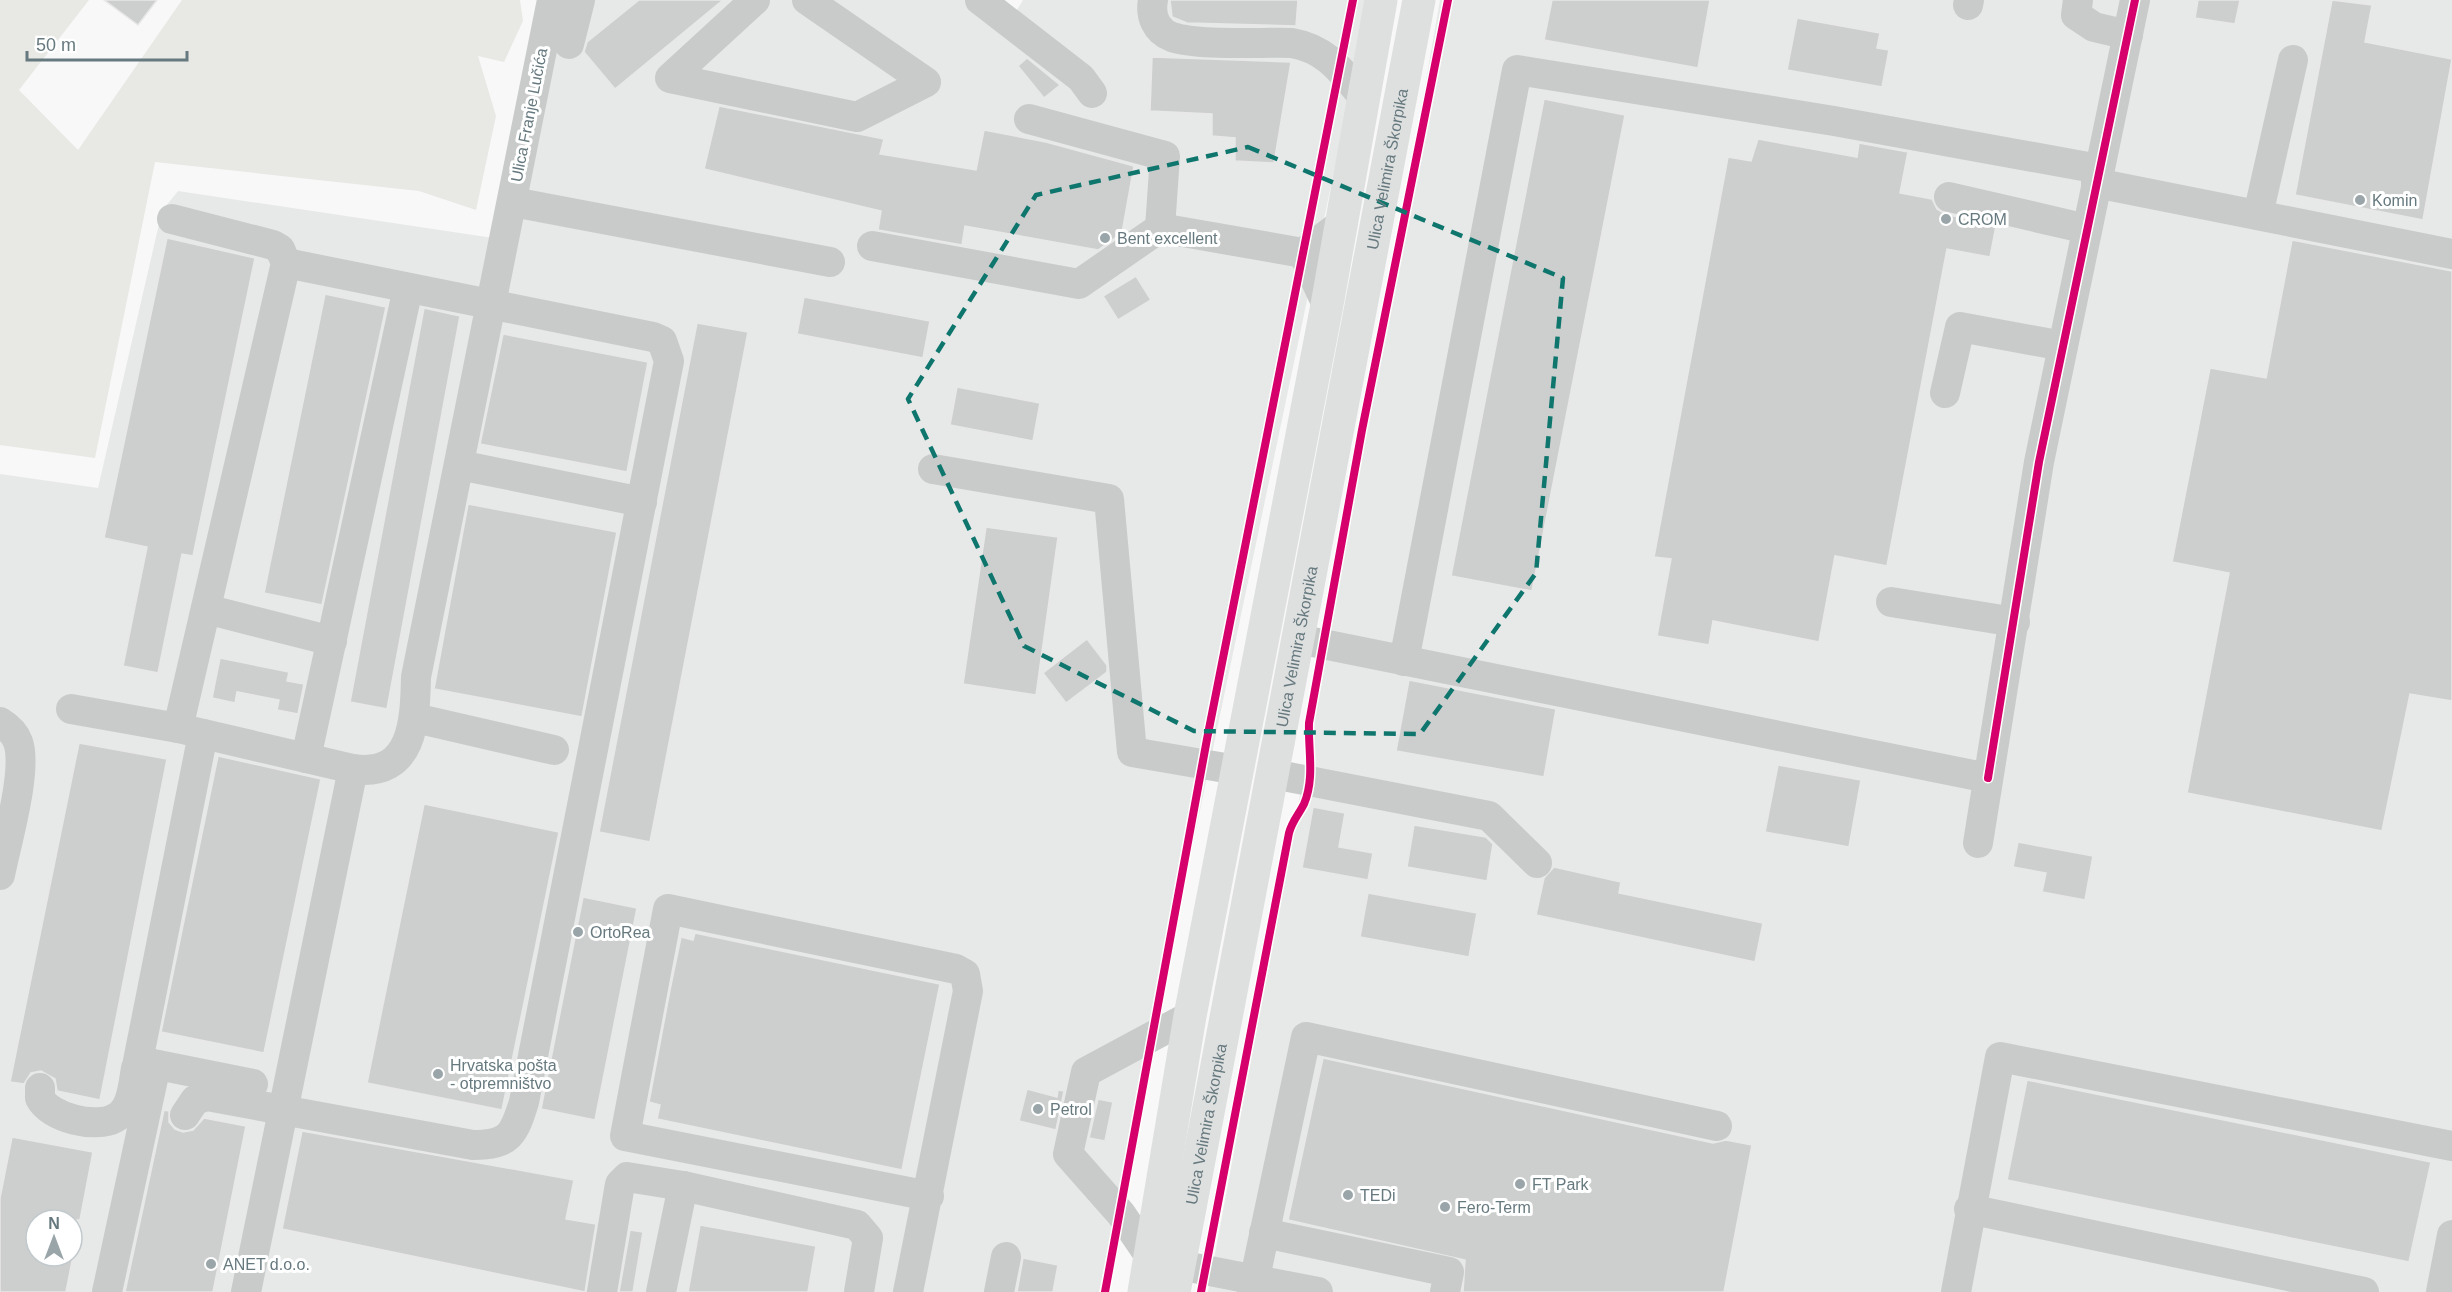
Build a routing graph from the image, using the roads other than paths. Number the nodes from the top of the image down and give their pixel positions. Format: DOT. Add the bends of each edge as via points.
graph roads {
  1 [pos="552,0"];
  2 [pos="580,0"];
  3 [pos="755,0"];
  4 [pos="807,0"];
  5 [pos="980,0"];
  6 [pos="1153,0"];
  7 [pos="1381,0"];
  8 [pos="1419,0"];
  9 [pos="2078,0"];
  10 [pos="2135,0"];
  11 [pos="2128,35"];
  12 [pos="569,44"];
  13 [pos="2293,60"];
  14 [pos="1092,93"];
  15 [pos="1364,98"];
  16 [pos="1029,119"];
  17 [pos="2097,176"];
  18 [pos="1949,197"];
  19 [pos="2258,215"];
  20 [pos="510,217"];
  21 [pos="172,219"];
  22 [pos="1340,225"];
  23 [pos="1160,228"];
  24 [pos="2086,229"];
  25 [pos="2451,245"];
  26 [pos="872,246"];
  27 [pos="1303,253"];
  28 [pos="830,262"];
  29 [pos="286,263"];
  30 [pos="408,288"];
  31 [pos="492,305"];
  32 [pos="1327,305"];
  33 [pos="2063,346"];
  34 [pos="1945,393"];
  35 [pos="459,465"];
  36 [pos="933,469"];
  37 [pos="642,502"];
  38 [pos="1891,602"];
  39 [pos="206,609"];
  40 [pos="2014,622"];
  41 [pos="1298,639"];
  42 [pos="332,641"];
  43 [pos="1404,661"];
  44 [pos="71,709"];
  45 [pos="415,718"];
  46 [pos="0,722"];
  47 [pos="190,731"];
  48 [pos="554,750"];
  49 [pos="306,758"];
  50 [pos="353,769"];
  51 [pos="1237,770"];
  52 [pos="1273,774"];
  53 [pos="1988,778"];
  54 [pos="1978,843"];
  55 [pos="1537,863"];
  56 [pos="0,875"];
  57 [pos="1190,1016"];
  58 [pos="147,1063"];
  59 [pos="40,1088"];
  60 [pos="284,1100"];
  61 [pos="185,1115"];
  62 [pos="1717,1126"];
  63 [pos="2452,1146"];
  64 [pos="683,1186"];
  65 [pos="928,1196"];
  66 [pos="1969,1209"];
  67 [pos="1264,1233"];
  68 [pos="2452,1235"];
  69 [pos="1006,1257"];
  70 [pos="1170,1274"];
  71 [pos="1245,1288"];
  72 [pos="107,1292"];
  73 [pos="246,1292"];
  74 [pos="602,1292"];
  75 [pos="661,1292"];
  76 [pos="859,1292"];
  77 [pos="908,1292"];
  78 [pos="999,1292"];
  79 [pos="1144,1292"];
  80 [pos="1318,1292"];
  81 [pos="1444,1292"];
  82 [pos="1956,1292"];
  83 [pos="2364,1292"];
  84 [pos="2441,1292"];
  1 -- 20 [label="street, Ulica Franje Lučića"];
  2 -- 12 [label="street"];
  3 -- 4 [label="street" via="670,78 857,117 926,82"];
  5 -- 14 [label="street" via="1081,78"];
  6 -- 15 [label="street" via="1154,20 1171,37 1308,46 1340,69"];
  7 -- 15 [label="main road, Ulica Velimira Škorpika"];
  8 -- 41 [label="main road, Ulica Velimira Škorpika"];
  9 -- 11 [label="street" via="2076,15 2094,27"];
  10 -- 11 [label="street"];
  11 -- 17 [label="street"];
  13 -- 19 [label="street"];
  15 -- 22 [label="main road, Ulica Velimira Škorpika"];
  16 -- 23 [label="street" via="1165,156"];
  17 -- 19 [label="street"];
  17 -- 24 [label="street"];
  17 -- 43 [label="street" via="1834,121 1517,70"];
  18 -- 24 [label="street"];
  19 -- 25 [label="street"];
  20 -- 28 [label="street"];
  20 -- 31 [label="street, Ulica Franje Lučića"];
  21 -- 29 [label="street" via="273,245"];
  22 -- 27 [label="street"];
  22 -- 32 [label="main road, Ulica Velimira Škorpika"];
  23 -- 26 [label="street" via="1079,284"];
  23 -- 27 [label="street"];
  24 -- 33 [label="street"];
  27 -- 32 [label="street"];
  29 -- 30 [label="street"];
  29 -- 39 [label="street"];
  30 -- 31 [label="street"];
  30 -- 42 [label="street"];
  31 -- 35 [label="street, Ulica Franje Lučića"];
  31 -- 37 [label="street" via="653,336 662,341 669,361"];
  32 -- 51 [label="main road, Ulica Velimira Škorpika"];
  33 -- 34 [label="street" via="1960,327"];
  33 -- 40 [label="street" via="2039,462"];
  35 -- 37 [label="street"];
  35 -- 45 [label="street, Ulica Franje Lučića" via="416,677"];
  36 -- 51 [label="street" via="1109,499 1132,752"];
  37 -- 60 [label="street" via="516,1128 505,1141 473,1145"];
  38 -- 40 [label="street"];
  39 -- 42 [label="street"];
  39 -- 47 [label="street"];
  40 -- 53 [label="street"];
  41 -- 43 [label="street"];
  41 -- 52 [label="main road, Ulica Velimira Škorpika"];
  42 -- 49 [label="street"];
  43 -- 53 [label="street"];
  44 -- 47 [label="street"];
  45 -- 48 [label="street"];
  45 -- 50 [label="street, Ulica Franje Lučića" via="410,741 396,757 368,771"];
  46 -- 56 [label="street" via="18,742 21,766"];
  47 -- 49 [label="street"];
  47 -- 58 [label="street"];
  49 -- 50 [label="street"];
  50 -- 60 [label="street"];
  51 -- 57 [label="main road, Ulica Velimira Škorpika"];
  52 -- 55 [label="street" via="1490,816"];
  52 -- 70 [label="main road, Ulica Velimira Škorpika"];
  53 -- 54 [label="street"];
  57 -- 70 [label="main road, Ulica Velimira Škorpika"];
  57 -- 70 [label="street" via="1086,1072 1068,1154"];
  58 -- 59 [label="street" via="127,1107 116,1118 101,1122 52,1112 40,1098"];
  58 -- 60 [label="street"];
  58 -- 72 [label="street"];
  60 -- 61 [label="street" via="207,1096 195,1100"];
  60 -- 73 [label="street"];
  62 -- 67 [label="street" via="1306,1037"];
  63 -- 66 [label="street" via="2000,1057"];
  64 -- 74 [label="street" via="627,1177 620,1184"];
  64 -- 75 [label="street"];
  64 -- 76 [label="street" via="857,1225 868,1238"];
  65 -- 65 [label="street" via="968,991 964,974 956,969 668,909 625,1136"];
  65 -- 77 [label="street"];
  66 -- 82 [label="street"];
  66 -- 83 [label="street"];
  67 -- 71 [label="street"];
  67 -- 81 [label="street" via="1449,1272"];
  68 -- 84 [label="street"];
  69 -- 78 [label="street"];
  70 -- 71 [label="street"];
  70 -- 79 [label="main road, Ulica Velimira Škorpika"];
  71 -- 80 [label="street"];
}
